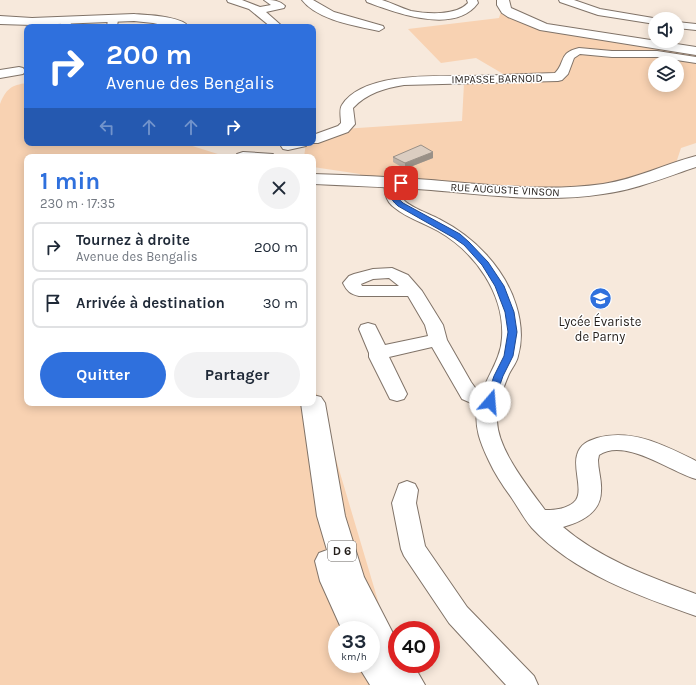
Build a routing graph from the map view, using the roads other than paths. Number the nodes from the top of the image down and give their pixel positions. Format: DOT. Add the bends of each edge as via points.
graph roads {
  1 [pos="232,0"];
  2 [pos="269,0"];
  3 [pos="307,0"];
  4 [pos="371,0"];
  5 [pos="472,0"];
  6 [pos="503,0"];
  7 [pos="564,0"];
  8 [pos="258,11"];
  9 [pos="0,18"];
  10 [pos="648,20"];
  11 [pos="64,22"];
  12 [pos="113,23"];
  13 [pos="176,24"];
  14 [pos="274,24"];
  15 [pos="684,26"];
  16 [pos="379,28"];
  17 [pos="696,28"];
  18 [pos="696,51"];
  19 [pos="696,60"];
  20 [pos="19,71"];
  21 [pos="0,74"];
  22 [pos="316,139"];
  23 [pos="248,146"];
  24 [pos="259,146"];
  25 [pos="242,154"];
  26 [pos="268,154"];
  27 [pos="696,161"];
  28 [pos="316,173"];
  29 [pos="316,179"];
  30 [pos="358,180"];
  31 [pos="393,182"];
  32 [pos="412,291"];
  33 [pos="368,329"];
  34 [pos="438,340"];
  35 [pos="379,353"];
  36 [pos="397,394"];
  37 [pos="490,402"];
  38 [pos="298,406"];
  39 [pos="313,406"];
  40 [pos="696,471"];
  41 [pos="407,490"];
  42 [pos="540,520"];
  43 [pos="696,605"];
  44 [pos="352,621"];
  45 [pos="380,673"];
  46 [pos="388,685"];
  47 [pos="409,685"];
  48 [pos="524,685"];
  1 -- 8 [label="street"];
  2 -- 8 [label="street" via="280,6"];
  3 -- 16 [label="street" via="313,6 336,17"];
  4 -- 5 [label="street" via="412,14 434,16 464,11 471,7"];
  6 -- 18 [label="main road" via="506,10 512,14 544,27"];
  7 -- 10 [label="street" via="598,12"];
  8 -- 14 [label="street"];
  9 -- 11 [label="main road"];
  11 -- 12 [label="main road"];
  12 -- 13 [label="main road" via="156,20"];
  15 -- 17 [label="street"];
  19 -- 22 [label="street, IMPASSE BARNOID" via="657,54 580,51 569,56 564,71 558,77 404,81 378,86 354,98 347,107 349,118 344,129"];
  20 -- 21 [label="street"];
  23 -- 25 [label="main road"];
  24 -- 26 [label="main road"];
  27 -- 31 [label="main road, RUE AUGUSTE VINSON" via="640,181 571,193 522,193"];
  28 -- 30 [label="main road, RUE AUGUSTE VINSON"];
  29 -- 30 [label="main road, RUE AUGUSTE VINSON"];
  30 -- 31 [label="main road, RUE AUGUSTE VINSON"];
  31 -- 37 [label="street" via="394,200 457,236 485,264 499,286 510,312 512,332 508,356 498,376"];
  32 -- 34 [label="street" via="434,325"];
  33 -- 35 [label="street"];
  34 -- 35 [label="street"];
  34 -- 37 [label="street" via="469,394"];
  35 -- 36 [label="street" via="379,358"];
  37 -- 42 [label="street" via="486,422 499,458"];
  38 -- 44 [label="main road, D 6" via="316,518 335,580"];
  39 -- 47 [label="main road, D 6" via="331,516 350,577 382,645"];
  40 -- 42 [label="street" via="640,446 609,443 595,446 588,454 590,493 586,503 577,514"];
  41 -- 48 [label="street" via="404,503 412,549 458,616"];
  42 -- 43 [label="street" via="599,564 643,586"];
  45 -- 46 [label="main road"];
}
